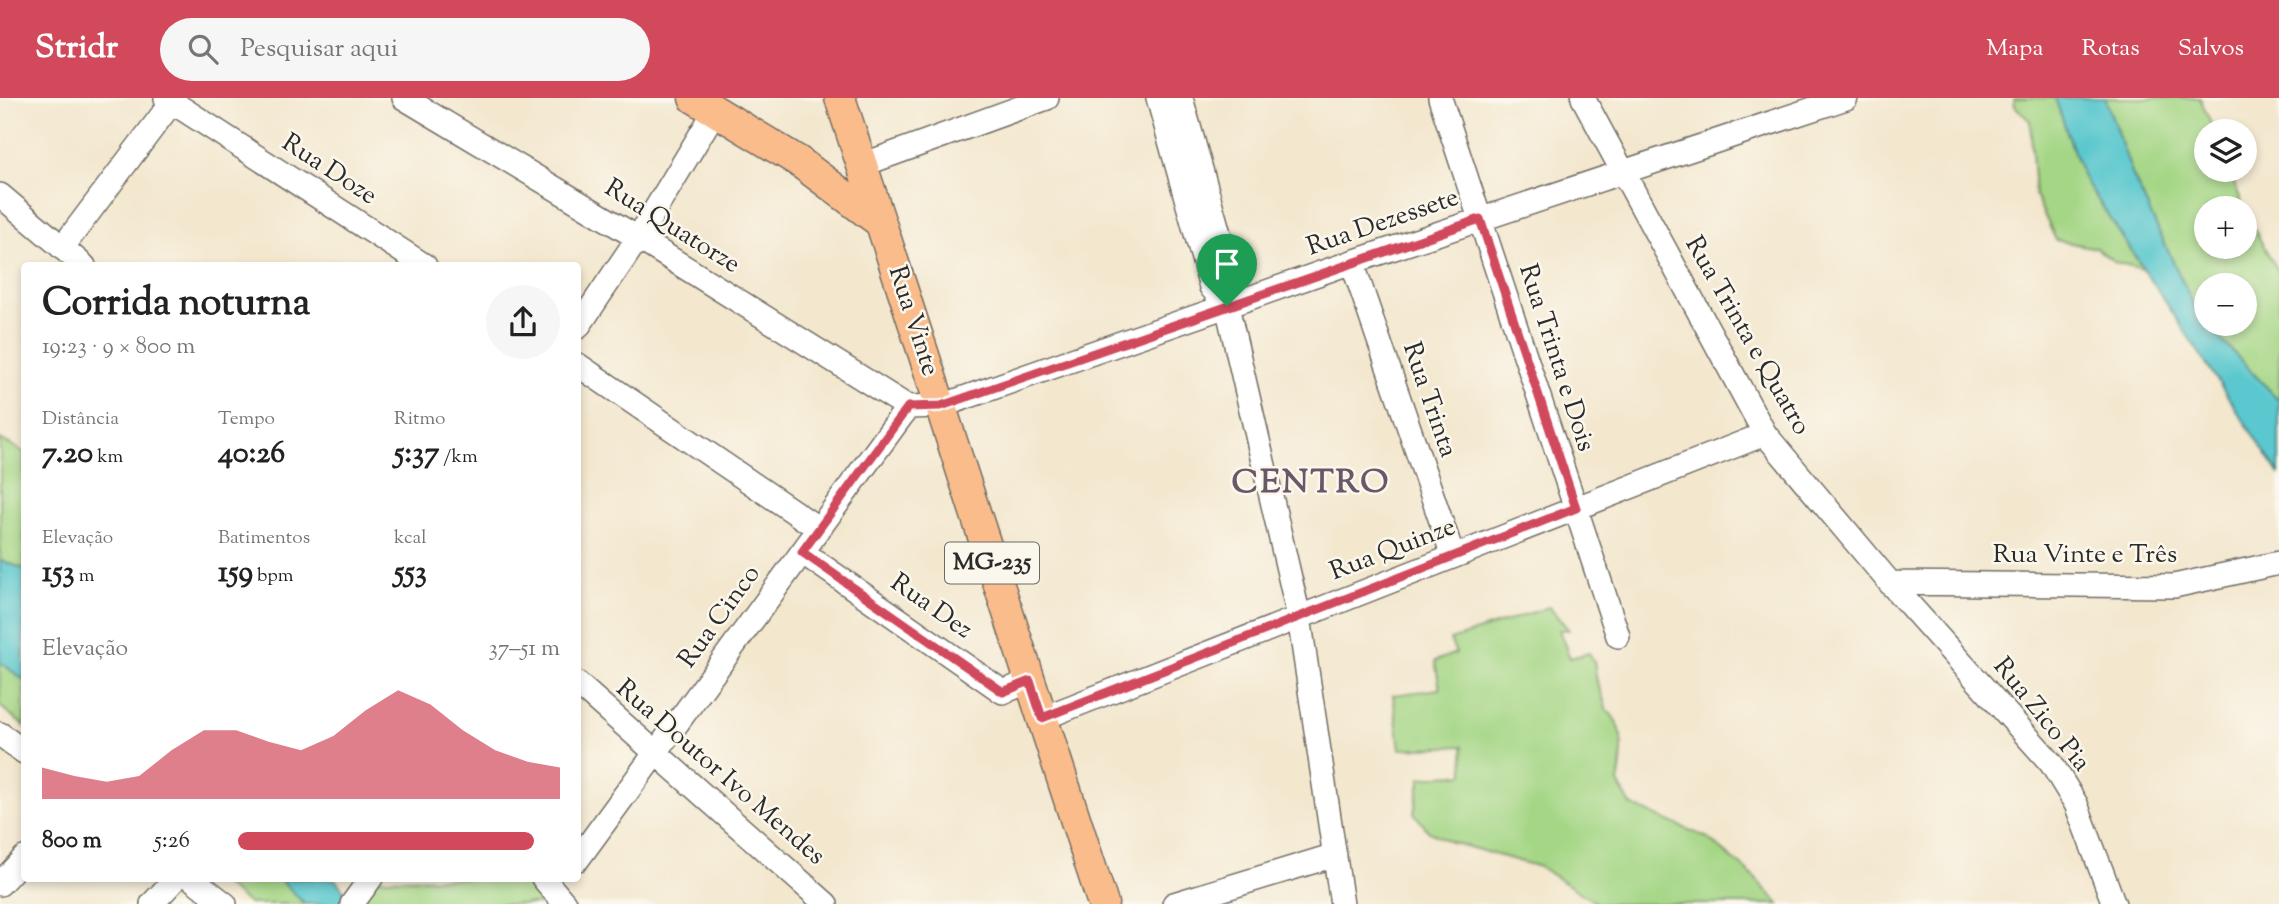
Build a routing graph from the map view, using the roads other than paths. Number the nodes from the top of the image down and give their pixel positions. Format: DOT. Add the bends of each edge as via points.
graph roads {
  1 [pos="404,98"];
  2 [pos="840,98"];
  3 [pos="1047,98"];
  4 [pos="1158,98"];
  5 [pos="1181,98"];
  6 [pos="1440,98"];
  7 [pos="1583,98"];
  8 [pos="1846,98"];
  9 [pos="171,99"];
  10 [pos="705,104"];
  11 [pos="798,161"];
  12 [pos="862,165"];
  13 [pos="1623,172"];
  14 [pos="0,195"];
  15 [pos="1480,219"];
  16 [pos="881,223"];
  17 [pos="638,238"];
  18 [pos="62,248"];
  19 [pos="79,262"];
  20 [pos="419,262"];
  21 [pos="1352,262"];
  22 [pos="1227,306"];
  23 [pos="581,323"];
  24 [pos="581,367"];
  25 [pos="941,406"];
  26 [pos="908,407"];
  27 [pos="1765,434"];
  28 [pos="1576,508"];
  29 [pos="819,528"];
  30 [pos="802,552"];
  31 [pos="1453,556"];
  32 [pos="2279,563"];
  33 [pos="1890,583"];
  34 [pos="1300,617"];
  35 [pos="1619,636"];
  36 [pos="1030,681"];
  37 [pos="581,687"];
  38 [pos="1042,718"];
  39 [pos="0,734"];
  40 [pos="21,750"];
  41 [pos="655,753"];
  42 [pos="581,855"];
  43 [pos="1335,855"];
  44 [pos="21,861"];
  45 [pos="172,882"];
  46 [pos="196,882"];
  47 [pos="368,882"];
  48 [pos="0,884"];
  49 [pos="152,904"];
  50 [pos="225,904"];
  51 [pos="352,904"];
  52 [pos="826,904"];
  53 [pos="1103,904"];
  54 [pos="1174,904"];
  55 [pos="1342,904"];
  56 [pos="2114,904"];
  1 -- 17 [label="street, Rua Quatorze"];
  2 -- 12 [label="main road, Rua Vinte / MG-235"];
  3 -- 12 [label="street"];
  4 -- 22 [label="street" via="1211,286"];
  5 -- 22 [label="street" via="1232,280"];
  6 -- 15 [label="street, Rua Trinta e Dois"];
  7 -- 13 [label="street, Rua Trinta e Quatro"];
  8 -- 13 [label="street, Rua Dezessete"];
  9 -- 18 [label="street"];
  9 -- 20 [label="street, Rua Doze"];
  10 -- 11 [label="main road"];
  10 -- 17 [label="street"];
  11 -- 12 [label="main road" via="829,167"];
  11 -- 16 [label="main road"];
  12 -- 16 [label="main road, Rua Vinte / MG-235"];
  13 -- 15 [label="street, Rua Dezessete"];
  13 -- 27 [label="street, Rua Trinta e Quatro"];
  14 -- 18 [label="street"];
  15 -- 21 [label="street, Rua Dezessete"];
  15 -- 28 [label="street, Rua Trinta e Dois"];
  16 -- 25 [label="main road, Rua Vinte / MG-235"];
  17 -- 23 [label="street"];
  17 -- 26 [label="street, Rua Quatorze"];
  18 -- 19 [label="street"];
  21 -- 22 [label="street, Rua Dezessete"];
  21 -- 31 [label="street, Rua Trinta"];
  22 -- 25 [label="street, Rua Dezessete"];
  22 -- 34 [label="street"];
  24 -- 29 [label="street"];
  25 -- 26 [label="street, Rua Dezessete"];
  25 -- 36 [label="main road, Rua Vinte / MG-235"];
  26 -- 29 [label="street, Rua Cinco"];
  27 -- 28 [label="street, Rua Quinze"];
  27 -- 33 [label="street, Rua Trinta e Quatro"];
  28 -- 31 [label="street, Rua Quinze"];
  28 -- 35 [label="street, Rua Trinta e Dois"];
  29 -- 30 [label="street, Rua Cinco"];
  30 -- 36 [label="street, Rua Dez" via="1003,692"];
  30 -- 41 [label="street, Rua Cinco"];
  31 -- 34 [label="street, Rua Quinze"];
  32 -- 33 [label="street, Rua Vinte e Três" via="2174,586"];
  33 -- 56 [label="street, Rua Zico Pia" via="2051,763 2076,804"];
  34 -- 38 [label="street, Rua Quinze"];
  34 -- 43 [label="street"];
  36 -- 38 [label="main road, Rua Vinte / MG-235"];
  37 -- 41 [label="street, Rua Doutor Ivo Mendes"];
  38 -- 53 [label="main road, Rua Vinte / MG-235"];
  39 -- 40 [label="street"];
  41 -- 42 [label="street, Rua Cinco"];
  41 -- 52 [label="street, Rua Doutor Ivo Mendes"];
  43 -- 54 [label="street"];
  43 -- 55 [label="street"];
  44 -- 48 [label="street"];
  45 -- 49 [label="street"];
  46 -- 50 [label="street"];
  47 -- 51 [label="street"];
}
